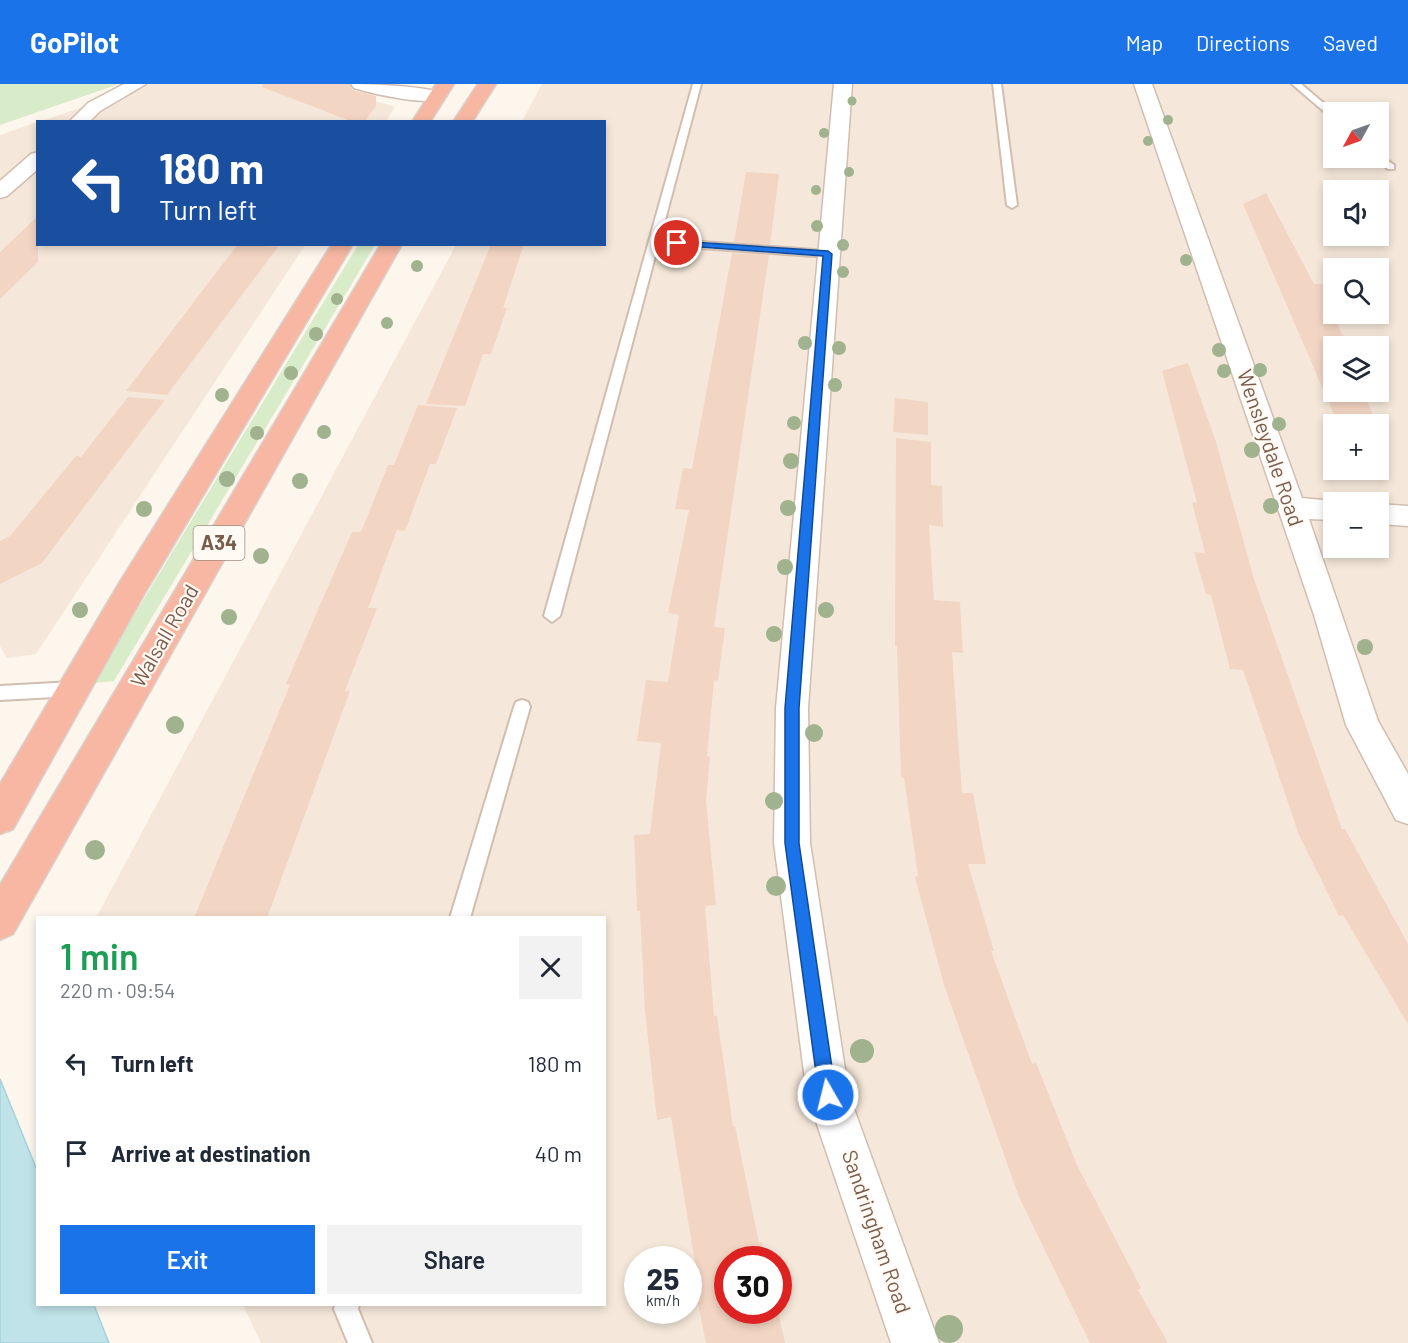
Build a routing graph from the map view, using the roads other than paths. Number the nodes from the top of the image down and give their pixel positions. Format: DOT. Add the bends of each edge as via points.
graph roads {
  1 [pos="137,84"];
  2 [pos="360,84"];
  3 [pos="487,84"];
  4 [pos="698,84"];
  5 [pos="843,84"];
  6 [pos="997,84"];
  7 [pos="1143,84"];
  8 [pos="1296,84"];
  9 [pos="441,90"];
  10 [pos="1323,107"];
  11 [pos="80,120"];
  12 [pos="422,120"];
  13 [pos="463,120"];
  14 [pos="36,160"];
  15 [pos="0,192"];
  16 [pos="1011,205"];
  17 [pos="655,242"];
  18 [pos="342,246"];
  19 [pos="391,246"];
  20 [pos="828,254"];
  21 [pos="1290,507"];
  22 [pos="1323,509"];
  23 [pos="1389,515"];
  24 [pos="1408,516"];
  25 [pos="552,616"];
  26 [pos="73,689"];
  27 [pos="0,693"];
  28 [pos="522,708"];
  29 [pos="1408,808"];
  30 [pos="0,817"];
  31 [pos="461,916"];
  32 [pos="0,921"];
  33 [pos="347,1306"];
  34 [pos="360,1343"];
  35 [pos="915,1343"];
  1 -- 11 [label="street" via="94,107"];
  2 -- 9 [label="street" via="383,91"];
  3 -- 13 [label="highway"];
  4 -- 17 [label="lane"];
  5 -- 20 [label="street, Sandringham Road"];
  6 -- 16 [label="lane"];
  7 -- 21 [label="street, Wensleydale Road"];
  8 -- 10 [label="lane"];
  9 -- 12 [label="highway"];
  14 -- 15 [label="street"];
  17 -- 20 [label="lane"];
  17 -- 25 [label="lane"];
  18 -- 26 [label="highway, A34"];
  19 -- 32 [label="highway, Walsall Road / A34"];
  20 -- 35 [label="street, Sandringham Road" via="792,708 792,843 828,1095"];
  21 -- 22 [label="street"];
  21 -- 29 [label="street, Wensleydale Road" via="1363,725"];
  23 -- 24 [label="street"];
  26 -- 27 [label="lane"];
  26 -- 30 [label="highway, A34"];
  28 -- 31 [label="lane"];
  33 -- 34 [label="lane"];
}
